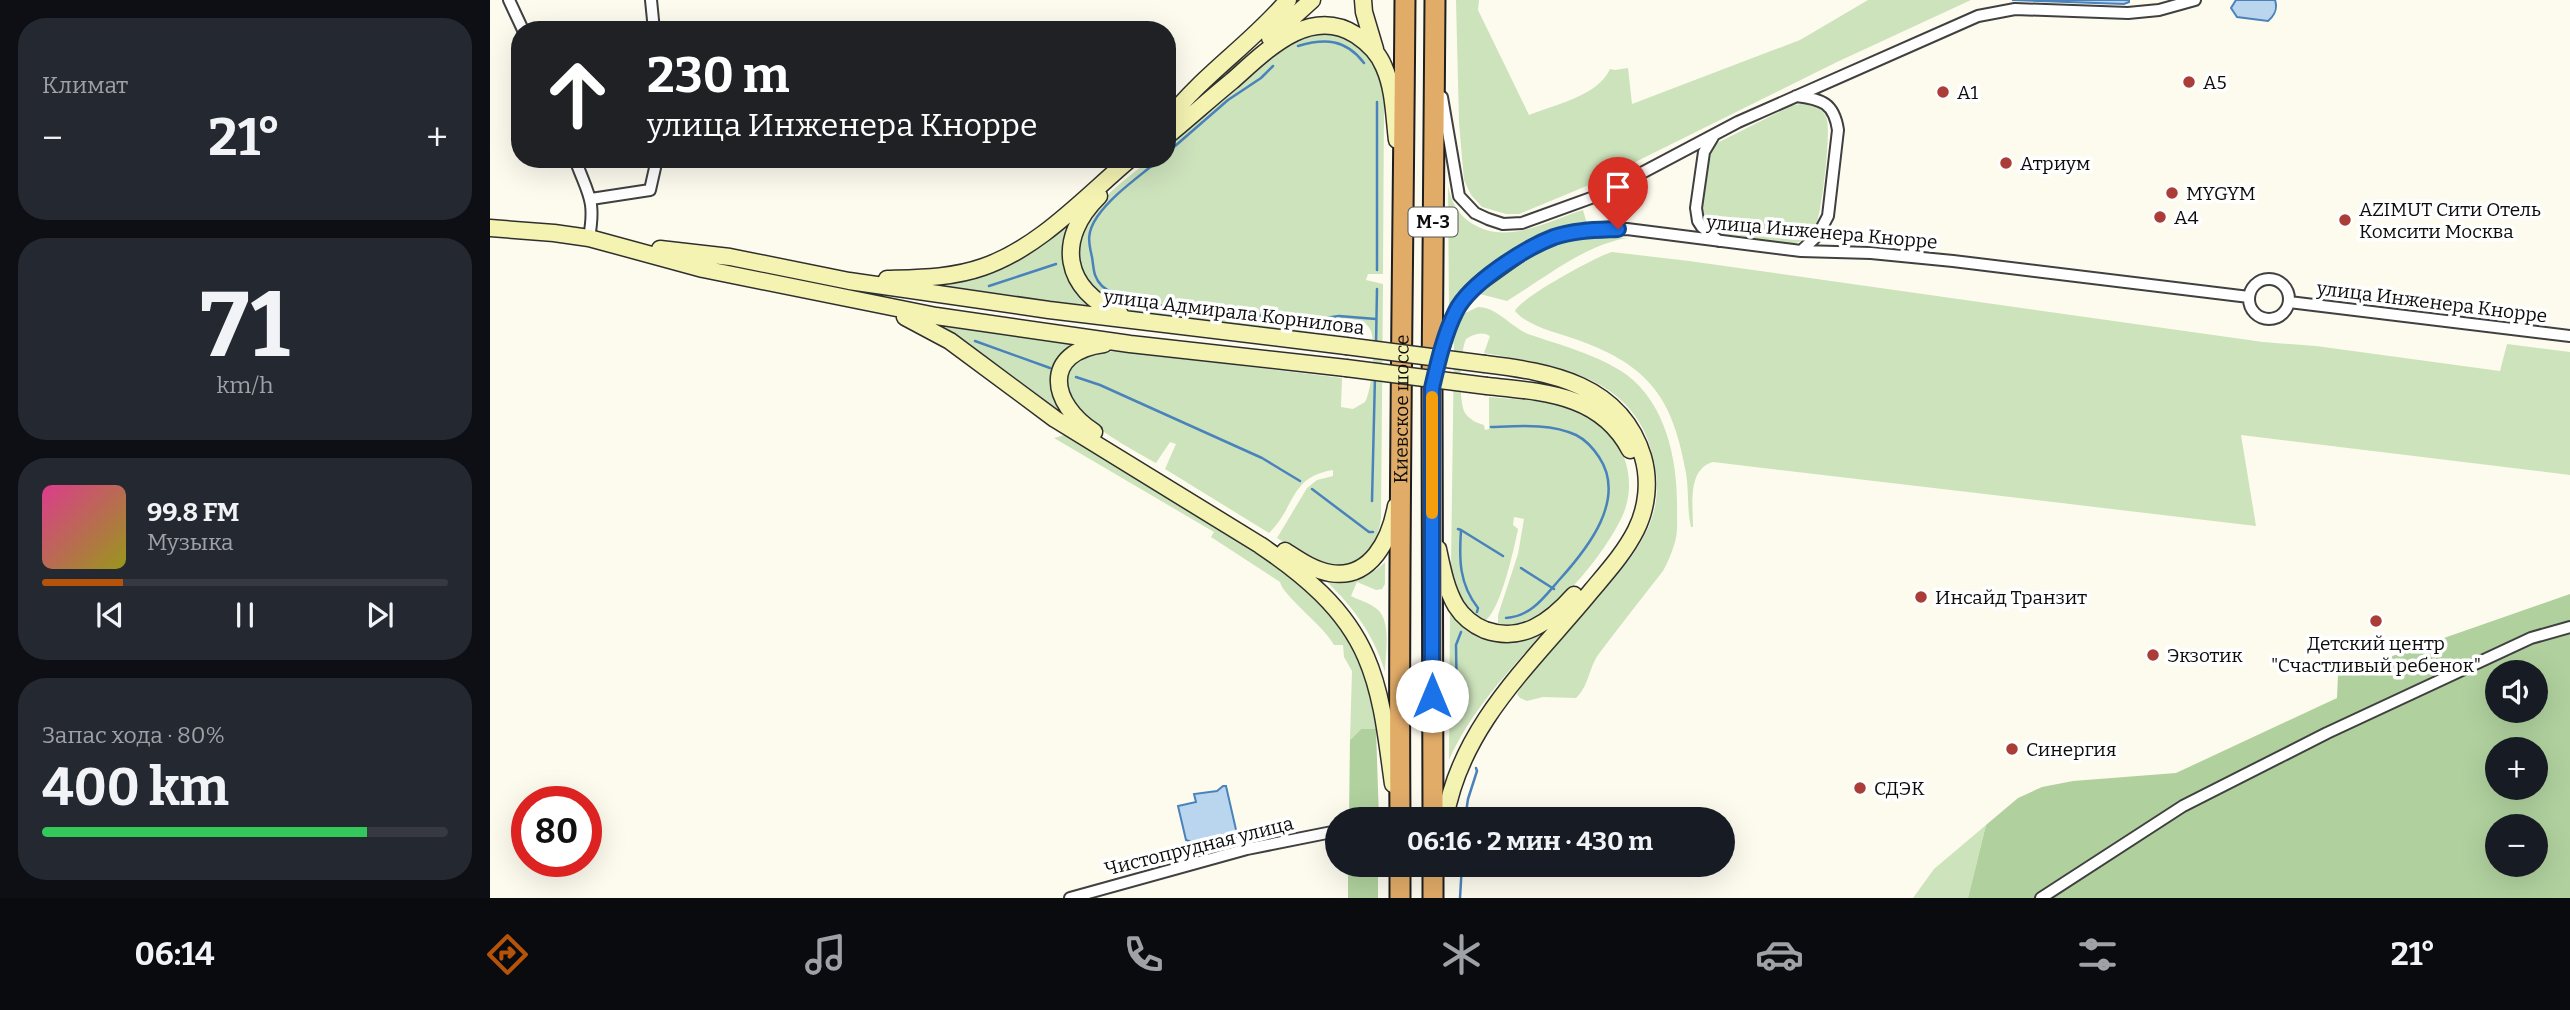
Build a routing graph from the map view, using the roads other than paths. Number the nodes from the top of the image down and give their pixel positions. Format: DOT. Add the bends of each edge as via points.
graph roads {
  1 [pos="509,0"];
  2 [pos="651,0"];
  3 [pos="1288,0"];
  4 [pos="1312,0"];
  5 [pos="1363,0"];
  6 [pos="1405,0"];
  7 [pos="1435,0"];
  8 [pos="2195,0"];
  9 [pos="519,21"];
  10 [pos="653,21"];
  11 [pos="1377,55"];
  12 [pos="1435,57"];
  13 [pos="1796,96"];
  14 [pos="1176,111"];
  15 [pos="1176,119"];
  16 [pos="1176,128"];
  17 [pos="1714,135"];
  18 [pos="579,168"];
  19 [pos="655,168"];
  20 [pos="1119,168"];
  21 [pos="1130,168"];
  22 [pos="1404,184"];
  23 [pos="591,199"];
  24 [pos="490,228"];
  25 [pos="589,239"];
  26 [pos="1721,243"];
  27 [pos="612,244"];
  28 [pos="1801,251"];
  29 [pos="849,281"];
  30 [pos="2249,297"];
  31 [pos="2289,302"];
  32 [pos="873,305"];
  33 [pos="1139,321"];
  34 [pos="2570,336"];
  35 [pos="1130,344"];
  36 [pos="1432,388"];
  37 [pos="1399,479"];
  38 [pos="1432,523"];
  39 [pos="2570,627"];
  40 [pos="1397,807"];
  41 [pos="1399,807"];
  42 [pos="1433,807"];
  43 [pos="1448,807"];
  44 [pos="1325,833"];
  45 [pos="1400,877"];
  46 [pos="1433,877"];
  47 [pos="1437,877"];
  48 [pos="1070,898"];
  49 [pos="1400,898"];
  50 [pos="1434,898"];
  51 [pos="2041,898"];
  1 -- 9 [label="street"];
  2 -- 10 [label="street"];
  3 -- 14 [label="main road"];
  4 -- 15 [label="main road"];
  5 -- 11 [label="main road"];
  6 -- 22 [label="highway, Киевское шоссе / М-3"];
  7 -- 12 [label="highway, Киевское шоссе / М-3"];
  8 -- 13 [label="street" via="2128,13 2015,9 1978,16"];
  11 -- 16 [label="main road" via="1345,29 1303,29 1276,43"];
  11 -- 22 [label="main road" via="1390,88"];
  12 -- 17 [label="street" via="1459,196 1475,213 1503,224 1522,223 1601,194"];
  12 -- 36 [label="highway, Киевское шоссе / М-3"];
  13 -- 17 [label="street"];
  13 -- 28 [label="street" via="1826,103 1838,130 1828,216 1818,235"];
  17 -- 26 [label="street" via="1704,152 1696,208 1702,227"];
  18 -- 23 [label="street"];
  19 -- 23 [label="street" via="650,190"];
  20 -- 29 [label="main road" via="1043,233 999,261 949,275"];
  21 -- 33 [label="main road" via="1087,209 1076,229 1072,252 1076,276 1087,294"];
  22 -- 37 [label="highway, Киевское шоссе / М-3"];
  23 -- 25 [label="street" via="594,213"];
  24 -- 25 [label="main road, улица Адмирала Корнилова"];
  25 -- 27 [label="main road, улица Адмирала Корнилова"];
  26 -- 28 [label="street, улица Инженера Кнорре"];
  26 -- 36 [label="street, улица Инженера Кнорре" via="1627,229 1584,231 1545,241 1496,272 1465,299 1444,340"];
  27 -- 29 [label="main road, улица Адмирала Корнилова" via="730,257"];
  27 -- 32 [label="main road, улица Адмирала Корнилова"];
  28 -- 30 [label="street, улица Инженера Кнорре" via="1953,261"];
  29 -- 33 [label="main road, улица Адмирала Корнилова"];
  30 -- 31 [label="street, улица Инженера Кнорре" via="2256,314 2268,319 2280,316"];
  30 -- 31 [label="street, улица Инженера Кнорре" via="2255,285 2267,279 2286,288"];
  31 -- 34 [label="street, улица Инженера Кнорре"];
  32 -- 35 [label="main road, улица Адмирала Корнилова"];
  32 -- 40 [label="main road" via="939,333 1055,419 1260,545 1320,591 1356,636 1370,666"];
  33 -- 43 [label="main road, улица Адмирала Корнилова, bridge" via="1558,377 1612,405 1631,429 1646,475 1641,520 1626,547 1476,733 1457,769"];
  35 -- 37 [label="main road" via="1096,345 1066,362 1059,386 1070,413 1308,565 1338,574 1369,563 1388,533"];
  35 -- 38 [label="main road, улица Адмирала Корнилова, bridge" via="1487,386 1574,401 1610,421 1626,443 1635,467 1631,517 1612,550 1564,607 1541,626 1513,634 1479,628 1456,606 1442,571"];
  36 -- 38 [label="highway, Киевское шоссе / М-3"];
  37 -- 41 [label="highway, Киевское шоссе / М-3"];
  38 -- 42 [label="highway, Киевское шоссе / М-3"];
  39 -- 51 [label="street" via="2531,638 2195,800"];
  44 -- 48 [label="street, Чистопрудная улица" via="1247,849"];
  45 -- 49 [label="highway"];
  46 -- 50 [label="highway"];
  47 -- 50 [label="main road"];
}
